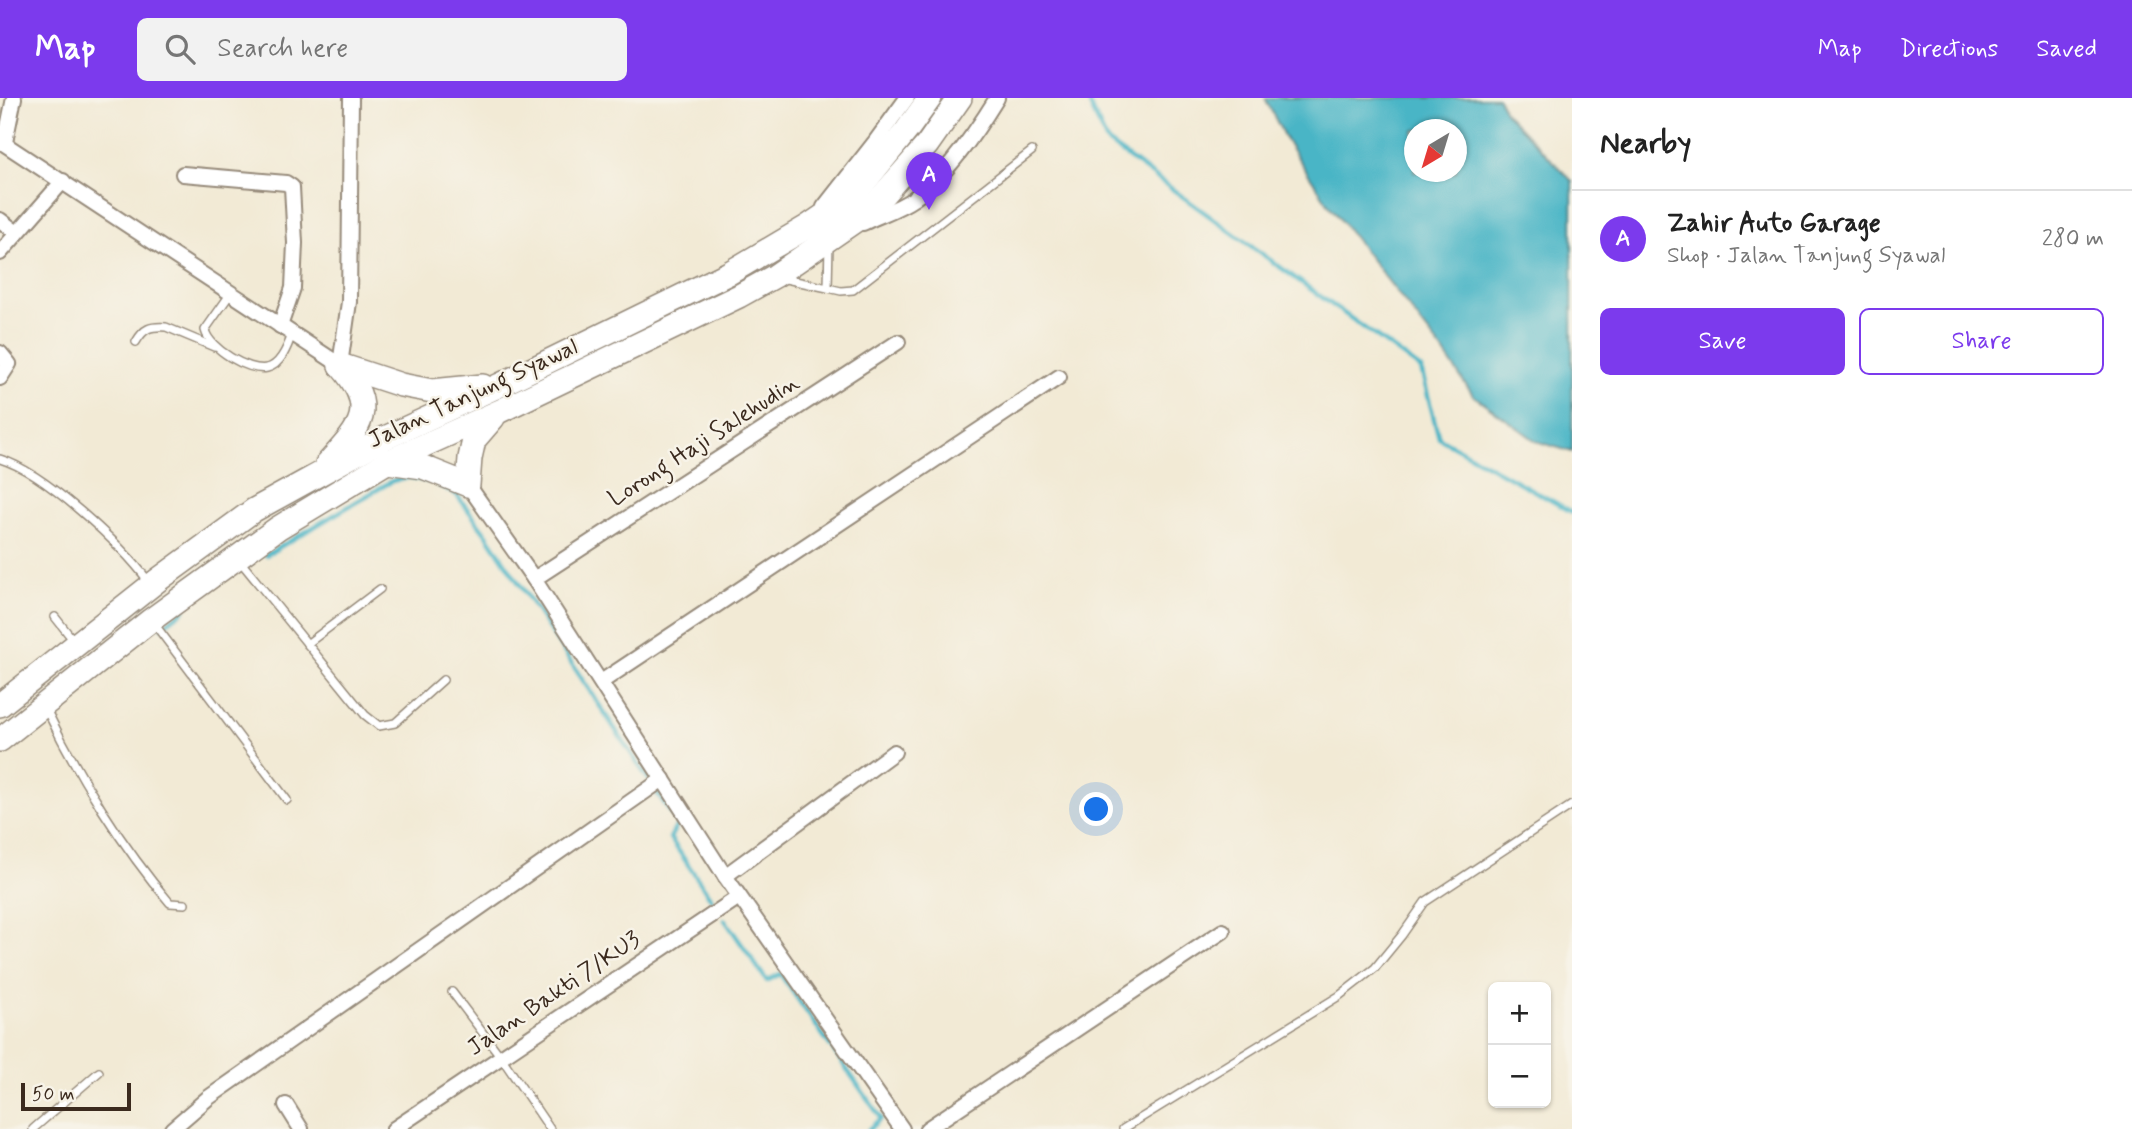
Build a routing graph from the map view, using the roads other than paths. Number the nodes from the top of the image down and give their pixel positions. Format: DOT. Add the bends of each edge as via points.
graph roads {
  1 [pos="14,98"];
  2 [pos="351,98"];
  3 [pos="906,98"];
  4 [pos="930,98"];
  5 [pos="960,98"];
  6 [pos="997,98"];
  7 [pos="2,142"];
  8 [pos="1032,151"];
  9 [pos="183,174"];
  10 [pos="63,181"];
  11 [pos="0,220"];
  12 [pos="807,227"];
  13 [pos="17,233"];
  14 [pos="830,239"];
  15 [pos="0,253"];
  16 [pos="775,276"];
  17 [pos="828,288"];
  18 [pos="231,293"];
  19 [pos="286,330"];
  20 [pos="898,341"];
  21 [pos="136,342"];
  22 [pos="217,349"];
  23 [pos="5,358"];
  24 [pos="340,365"];
  25 [pos="1059,377"];
  26 [pos="0,378"];
  27 [pos="500,385"];
  28 [pos="500,411"];
  29 [pos="0,459"];
  30 [pos="387,462"];
  31 [pos="313,479"];
  32 [pos="468,485"];
  33 [pos="237,558"];
  34 [pos="534,579"];
  35 [pos="152,585"];
  36 [pos="380,589"];
  37 [pos="55,617"];
  38 [pos="151,620"];
  39 [pos="76,644"];
  40 [pos="307,644"];
  41 [pos="443,680"];
  42 [pos="601,682"];
  43 [pos="0,705"];
  44 [pos="44,705"];
  45 [pos="0,740"];
  46 [pos="894,752"];
  47 [pos="663,779"];
  48 [pos="287,800"];
  49 [pos="1572,805"];
  50 [pos="725,876"];
  51 [pos="739,897"];
  52 [pos="185,904"];
  53 [pos="1223,931"];
  54 [pos="452,992"];
  55 [pos="501,1057"];
  56 [pos="99,1072"];
  57 [pos="286,1105"];
  58 [pos="899,1128"];
  59 [pos="33,1129"];
  60 [pos="173,1129"];
  61 [pos="301,1129"];
  62 [pos="394,1129"];
  63 [pos="550,1129"];
  64 [pos="927,1129"];
  65 [pos="1124,1129"];
  1 -- 7 [label="street"];
  2 -- 24 [label="street" via="349,302"];
  3 -- 12 [label="street"];
  4 -- 12 [label="main road, Jalan Tanjung Syawal" via="854,195"];
  5 -- 14 [label="main road, Jalan Tanjung Syawal" via="869,211"];
  6 -- 14 [label="street" via="947,167 913,199"];
  7 -- 10 [label="street"];
  8 -- 17 [label="lane" via="853,290"];
  9 -- 19 [label="street" via="292,187 295,243"];
  10 -- 13 [label="street"];
  10 -- 18 [label="street"];
  11 -- 13 [label="street"];
  12 -- 27 [label="main road, Jalan Tanjung Syawal" via="729,272"];
  13 -- 15 [label="street"];
  14 -- 16 [label="main road, Jalan Tanjung Syawal"];
  14 -- 17 [label="lane"];
  16 -- 17 [label="lane"];
  16 -- 28 [label="main road, Jalan Tanjung Syawal"];
  18 -- 19 [label="street"];
  18 -- 22 [label="lane" via="205,330"];
  19 -- 22 [label="lane" via="286,350 266,369"];
  19 -- 24 [label="street"];
  20 -- 34 [label="street, Lorong Haji Salehudin"];
  21 -- 22 [label="lane" via="142,331 152,326 166,327"];
  23 -- 26 [label="street"];
  24 -- 27 [label="main road" via="432,391"];
  24 -- 31 [label="main road" via="362,398 362,419"];
  25 -- 42 [label="street"];
  27 -- 31 [label="main road, Jalan Tanjung Syawal" via="385,438"];
  28 -- 30 [label="main road, Jalan Tanjung Syawal"];
  28 -- 32 [label="main road" via="474,440"];
  29 -- 35 [label="lane" via="25,469 61,496 117,544"];
  30 -- 32 [label="main road" via="424,467"];
  30 -- 33 [label="main road, Jalan Tanjung Syawal"];
  31 -- 35 [label="main road, Jalan Tanjung Syawal" via="254,510"];
  32 -- 34 [label="street"];
  33 -- 38 [label="main road, Jalan Tanjung Syawal"];
  33 -- 40 [label="lane"];
  34 -- 42 [label="street"];
  35 -- 39 [label="main road, Jalan Tanjung Syawal"];
  36 -- 40 [label="lane"];
  37 -- 39 [label="lane"];
  38 -- 44 [label="main road, Jalan Tanjung Syawal"];
  38 -- 48 [label="lane"];
  39 -- 43 [label="main road, Jalan Tanjung Syawal"];
  40 -- 41 [label="lane" via="379,726 395,723"];
  42 -- 47 [label="street"];
  44 -- 45 [label="main road, Jalan Tanjung Syawal"];
  44 -- 52 [label="lane" via="64,746 143,871 170,903"];
  46 -- 50 [label="street"];
  47 -- 50 [label="street"];
  47 -- 60 [label="street" via="208,1098"];
  49 -- 65 [label="lane" via="1425,902 1375,968 1339,996"];
  50 -- 51 [label="street"];
  51 -- 55 [label="street, Jalan Bakti 7/KU3"];
  51 -- 58 [label="street"];
  53 -- 64 [label="street"];
  54 -- 55 [label="lane"];
  55 -- 62 [label="street, Jalan Bakti 7/KU3"];
  55 -- 63 [label="lane"];
  56 -- 59 [label="lane"];
  57 -- 61 [label="street"];
}
